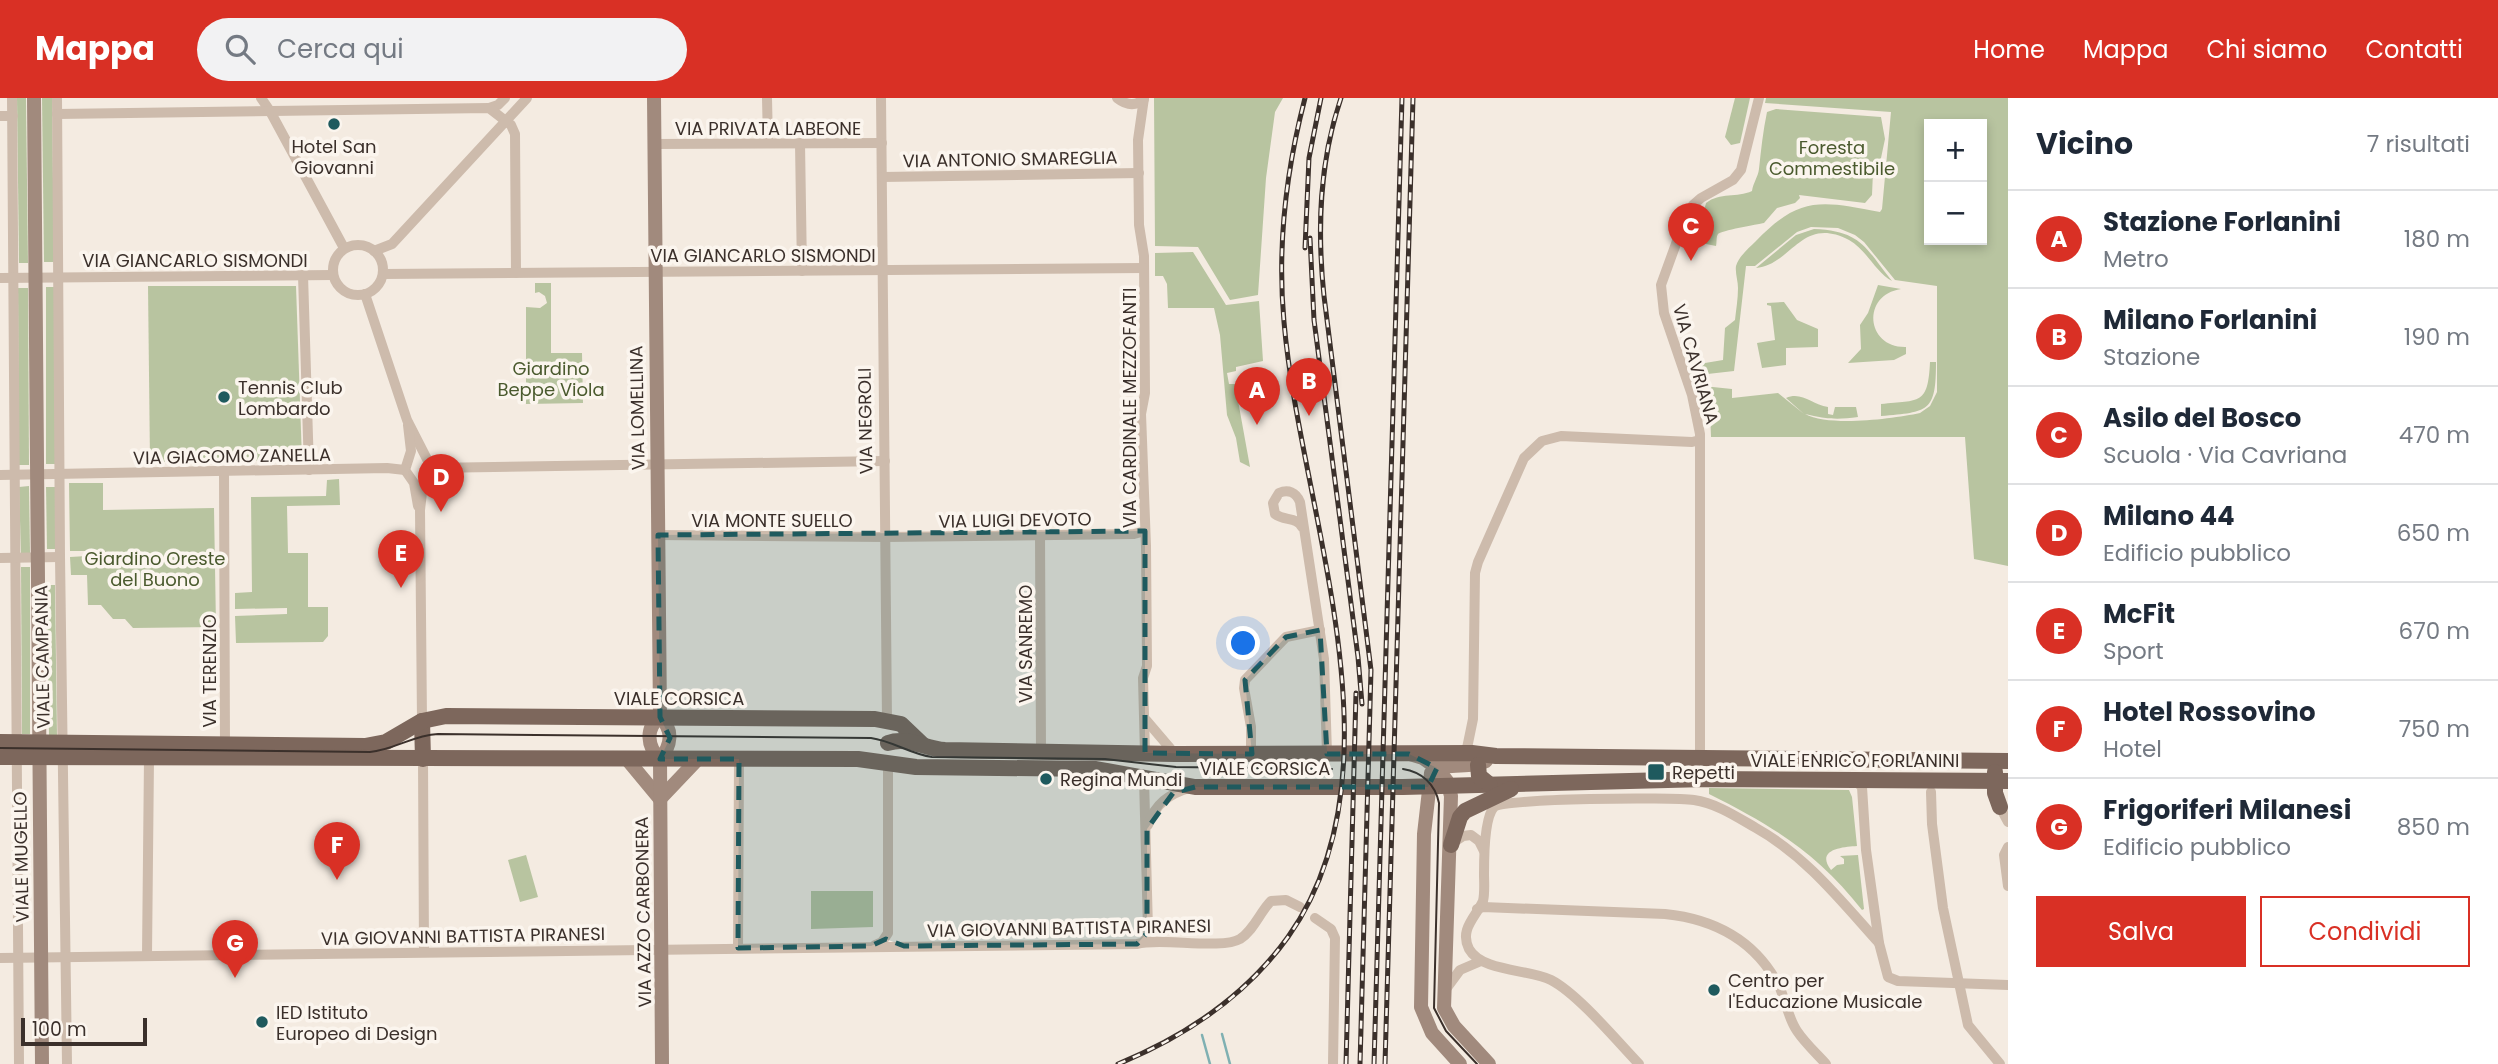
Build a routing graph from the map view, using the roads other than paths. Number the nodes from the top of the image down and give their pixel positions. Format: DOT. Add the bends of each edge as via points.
graph roads {
  1 [pos="12,98"];
  2 [pos="34,98"];
  3 [pos="57,98"];
  4 [pos="261,98"];
  5 [pos="340,98"];
  6 [pos="505,98"];
  7 [pos="527,98"];
  8 [pos="654,98"];
  9 [pos="767,98"];
  10 [pos="881,98"];
  11 [pos="1117,98"];
  12 [pos="1759,98"];
  13 [pos="1144,99"];
  14 [pos="489,108"];
  15 [pos="341,110"];
  16 [pos="270,111"];
  17 [pos="57,114"];
  18 [pos="0,116"];
  19 [pos="13,116"];
  20 [pos="506,121"];
  21 [pos="800,143"];
  22 [pos="882,143"];
  23 [pos="654,144"];
  24 [pos="768,144"];
  25 [pos="1139,173"];
  26 [pos="882,177"];
  27 [pos="345,248"];
  28 [pos="374,251"];
  29 [pos="1144,268"];
  30 [pos="883,270"];
  31 [pos="802,271"];
  32 [pos="655,272"];
  33 [pos="516,273"];
  34 [pos="383,274"];
  35 [pos="303,275"];
  36 [pos="333,275"];
  37 [pos="37,277"];
  38 [pos="58,277"];
  39 [pos="0,278"];
  40 [pos="13,278"];
  41 [pos="365,294"];
  42 [pos="407,420"];
  43 [pos="1700,440"];
  44 [pos="410,458"];
  45 [pos="885,461"];
  46 [pos="657,465"];
  47 [pos="427,467"];
  48 [pos="310,470"];
  49 [pos="224,472"];
  50 [pos="37,474"];
  51 [pos="59,474"];
  52 [pos="409,474"];
  53 [pos="0,475"];
  54 [pos="16,475"];
  55 [pos="420,510"];
  56 [pos="1302,527"];
  57 [pos="1145,531"];
  58 [pos="658,535"];
  59 [pos="1040,535"];
  60 [pos="886,537"];
  61 [pos="60,557"];
  62 [pos="0,558"];
  63 [pos="17,558"];
  64 [pos="37,558"];
  65 [pos="1320,630"];
  66 [pos="660,717"];
  67 [pos="1144,717"];
  68 [pos="887,720"];
  69 [pos="422,721"];
  70 [pos="0,742"];
  71 [pos="888,743"];
  72 [pos="225,745"];
  73 [pos="927,747"];
  74 [pos="39,750"];
  75 [pos="63,750"];
  76 [pos="1041,752"];
  77 [pos="1145,754"];
  78 [pos="1175,754"];
  79 [pos="1251,754"];
  80 [pos="1327,754"];
  81 [pos="1406,754"];
  82 [pos="18,755"];
  83 [pos="0,757"];
  84 [pos="1474,757"];
  85 [pos="1700,757"];
  86 [pos="149,758"];
  87 [pos="626,758"];
  88 [pos="423,759"];
  89 [pos="660,759"];
  90 [pos="698,759"];
  91 [pos="739,759"];
  92 [pos="2008,761"];
  93 [pos="888,764"];
  94 [pos="1437,768"];
  95 [pos="1143,778"];
  96 [pos="1855,780"];
  97 [pos="1626,781"];
  98 [pos="2001,781"];
  99 [pos="1548,783"];
  100 [pos="1490,785"];
  101 [pos="1195,786"];
  102 [pos="1428,786"];
  103 [pos="1449,786"];
  104 [pos="1403,787"];
  105 [pos="1931,792"];
  106 [pos="660,799"];
  107 [pos="2004,809"];
  108 [pos="2008,822"];
  109 [pos="1147,829"];
  110 [pos="1424,834"];
  111 [pos="1451,845"];
  112 [pos="2008,847"];
  113 [pos="1484,852"];
  114 [pos="2008,886"];
  115 [pos="1300,907"];
  116 [pos="1448,911"];
  117 [pos="1476,911"];
  118 [pos="1319,920"];
  119 [pos="1469,922"];
  120 [pos="888,933"];
  121 [pos="1145,940"];
  122 [pos="1879,943"];
  123 [pos="871,946"];
  124 [pos="904,946"];
  125 [pos="738,948"];
  126 [pos="662,949"];
  127 [pos="424,952"];
  128 [pos="147,956"];
  129 [pos="0,957"];
  130 [pos="19,957"];
  131 [pos="41,957"];
  132 [pos="66,957"];
  133 [pos="1481,961"];
  134 [pos="1959,984"];
  135 [pos="2008,985"];
  136 [pos="1444,993"];
  137 [pos="19,1064"];
  138 [pos="42,1064"];
  139 [pos="67,1064"];
  140 [pos="662,1064"];
  141 [pos="1332,1064"];
  142 [pos="1460,1064"];
  143 [pos="1489,1064"];
  144 [pos="1639,1064"];
  145 [pos="1826,1064"];
  146 [pos="2000,1064"];
  1 -- 19 [label="street, VIALE CAMPANIA"];
  2 -- 37 [label="main road, VIALE CAMPANIA"];
  3 -- 17 [label="street, VIALE CAMPANIA"];
  4 -- 16 [label="street"];
  5 -- 15 [label="street"];
  6 -- 14 [label="street"];
  7 -- 20 [label="street"];
  8 -- 23 [label="main road, VIA LOMELLINA"];
  9 -- 24 [label="street"];
  10 -- 22 [label="street, VIA NEGROLI"];
  11 -- 13 [label="street" via="1128,104"];
  12 -- 43 [label="street, VIA CAVRIANA" via="1741,170 1734,180 1693,205 1661,285 1664,313 1694,402"];
  13 -- 25 [label="street, VIA CARDINALE MEZZOFANTI"];
  14 -- 15 [label="street"];
  14 -- 20 [label="street"];
  15 -- 16 [label="street"];
  16 -- 17 [label="street"];
  16 -- 27 [label="street"];
  17 -- 38 [label="street, VIALE CAMPANIA"];
  18 -- 19 [label="street"];
  19 -- 40 [label="street, VIALE CAMPANIA"];
  20 -- 28 [label="street" via="392,244"];
  20 -- 33 [label="street" via="515,134"];
  21 -- 22 [label="street, VIA PRIVATA LABEONE"];
  21 -- 24 [label="street, VIA PRIVATA LABEONE"];
  21 -- 31 [label="street"];
  22 -- 26 [label="street, VIA NEGROLI"];
  23 -- 24 [label="street, VIA PRIVATA LABEONE"];
  23 -- 32 [label="main road, VIA LOMELLINA"];
  25 -- 26 [label="street, VIA ANTONIO SMAREGLIA"];
  25 -- 29 [label="street, VIA CARDINALE MEZZOFANTI"];
  26 -- 30 [label="street, VIA NEGROLI"];
  27 -- 28 [label="street" via="362,245"];
  27 -- 36 [label="street" via="335,258"];
  28 -- 34 [label="street"];
  29 -- 30 [label="street, VIA GIANCARLO SISMONDI"];
  29 -- 57 [label="street, VIA CARDINALE MEZZOFANTI" via="1141,457"];
  30 -- 31 [label="street, VIA GIANCARLO SISMONDI"];
  30 -- 45 [label="street, VIA NEGROLI"];
  31 -- 32 [label="street, VIA GIANCARLO SISMONDI"];
  32 -- 33 [label="street, VIA GIANCARLO SISMONDI"];
  32 -- 46 [label="main road, VIA LOMELLINA"];
  33 -- 34 [label="street, VIA GIANCARLO SISMONDI"];
  34 -- 41 [label="street" via="375,289"];
  35 -- 36 [label="street, VIA GIANCARLO SISMONDI"];
  35 -- 38 [label="street, VIA GIANCARLO SISMONDI"];
  35 -- 48 [label="street"];
  36 -- 41 [label="street" via="343,291"];
  37 -- 38 [label="street"];
  37 -- 40 [label="street"];
  37 -- 50 [label="main road, VIALE CAMPANIA"];
  38 -- 51 [label="street, VIALE CAMPANIA"];
  39 -- 40 [label="street"];
  40 -- 54 [label="street, VIALE CAMPANIA"];
  41 -- 42 [label="street"];
  42 -- 44 [label="street"];
  42 -- 47 [label="street"];
  43 -- 84 [label="street" via="1561,436 1542,441 1526,455 1476,566"];
  43 -- 85 [label="street, VIA CAVRIANA"];
  44 -- 47 [label="street" via="418,455"];
  44 -- 52 [label="street" via="406,463"];
  45 -- 46 [label="street"];
  45 -- 60 [label="street, VIA NEGROLI"];
  46 -- 47 [label="street"];
  46 -- 58 [label="main road, VIA LOMELLINA"];
  47 -- 52 [label="street" via="418,480"];
  47 -- 55 [label="street"];
  48 -- 49 [label="street, VIA GIACOMO ZANELLA"];
  48 -- 52 [label="street, VIA GIACOMO ZANELLA" via="387,468"];
  49 -- 51 [label="street, VIA GIACOMO ZANELLA"];
  49 -- 72 [label="street, VIA TERENZIO"];
  50 -- 51 [label="street"];
  50 -- 54 [label="street"];
  50 -- 64 [label="main road, VIALE CAMPANIA"];
  51 -- 61 [label="street, VIALE CAMPANIA"];
  52 -- 55 [label="street"];
  53 -- 54 [label="street"];
  54 -- 63 [label="street, VIALE CAMPANIA"];
  55 -- 69 [label="street"];
  56 -- 65 [label="street"];
  57 -- 59 [label="street, VIA LUIGI DEVOTO"];
  57 -- 67 [label="street, VIA CARDINALE MEZZOFANTI"];
  58 -- 60 [label="street, VIA MONTE SUELLO"];
  58 -- 66 [label="main road, VIA LOMELLINA"];
  59 -- 60 [label="street, VIA LUIGI DEVOTO"];
  59 -- 76 [label="street, VIA SANREMO"];
  60 -- 68 [label="street, VIA NEGROLI"];
  61 -- 64 [label="street"];
  61 -- 75 [label="street, VIALE CAMPANIA"];
  62 -- 63 [label="street"];
  63 -- 64 [label="street"];
  63 -- 82 [label="street, VIALE CAMPANIA"];
  64 -- 74 [label="main road, VIALE CAMPANIA"];
  65 -- 79 [label="street, VIALE CORSICA" via="1286,637 1245,680"];
  65 -- 80 [label="street"];
  66 -- 68 [label="main road, VIALE CORSICA"];
  66 -- 69 [label="main road, VIALE CORSICA" via="446,716"];
  66 -- 89 [label="main road, VIA LOMELLINA" via="670,738"];
  66 -- 89 [label="main road, VIA LOMELLINA" via="649,737"];
  67 -- 77 [label="street, VIA CARDINALE MEZZOFANTI"];
  67 -- 78 [label="street"];
  68 -- 71 [label="main road, VIA NEGROLI"];
  68 -- 73 [label="main road, VIALE CORSICA" via="904,726"];
  69 -- 72 [label="main road, VIALE CORSICA" via="373,746"];
  69 -- 88 [label="main road"];
  70 -- 82 [label="main road"];
  71 -- 73 [label="main road" via="905,741"];
  71 -- 93 [label="main road, VIA NEGROLI"];
  72 -- 75 [label="main road, VIALE CORSICA"];
  73 -- 76 [label="main road"];
  74 -- 75 [label="main road, VIALE CORSICA"];
  74 -- 82 [label="main road, VIALE CORSICA"];
  74 -- 131 [label="main road, VIALE MUGELLO"];
  75 -- 86 [label="main road, VIALE CORSICA"];
  75 -- 132 [label="street"];
  76 -- 77 [label="main road, VIALE CORSICA"];
  77 -- 78 [label="main road, VIALE CORSICA"];
  77 -- 95 [label="main road"];
  78 -- 79 [label="main road, VIALE CORSICA"];
  79 -- 80 [label="main road, VIALE CORSICA"];
  80 -- 81 [label="main road, VIALE CORSICA"];
  81 -- 84 [label="main road, VIALE ENRICO FORLANINI"];
  81 -- 94 [label="main road"];
  82 -- 83 [label="main road"];
  82 -- 130 [label="street, VIALE MUGELLO"];
  84 -- 85 [label="main road, VIALE ENRICO FORLANINI"];
  84 -- 94 [label="main road, VIALE ENRICO FORLANINI"];
  84 -- 100 [label="main road" via="1479,776"];
  85 -- 92 [label="main road, VIALE ENRICO FORLANINI"];
  85 -- 97 [label="main road" via="1694,768 1683,774"];
  86 -- 88 [label="main road, VIALE CORSICA"];
  86 -- 128 [label="street"];
  87 -- 88 [label="main road, VIALE CORSICA"];
  87 -- 89 [label="main road, VIALE CORSICA"];
  87 -- 106 [label="main road"];
  88 -- 127 [label="street"];
  89 -- 90 [label="main road, VIALE CORSICA"];
  89 -- 106 [label="main road, VIA AZZO CARBONERA"];
  90 -- 91 [label="main road, VIALE CORSICA"];
  90 -- 106 [label="main road"];
  91 -- 93 [label="main road, VIALE CORSICA" via="858,759"];
  91 -- 125 [label="street"];
  92 -- 98 [label="main road" via="1998,765"];
  93 -- 95 [label="main road, VIALE CORSICA" via="1096,769"];
  93 -- 120 [label="street"];
  94 -- 102 [label="main road"];
  94 -- 103 [label="main road"];
  95 -- 101 [label="main road, VIALE CORSICA"];
  95 -- 109 [label="street"];
  96 -- 97 [label="main road, VIALE ENRICO FORLANINI"];
  96 -- 98 [label="main road, VIALE ENRICO FORLANINI"];
  96 -- 122 [label="street" via="1861,788"];
  97 -- 99 [label="main road, VIALE ENRICO FORLANINI"];
  98 -- 107 [label="main road" via="1995,797"];
  99 -- 100 [label="main road, VIALE ENRICO FORLANINI"];
  99 -- 111 [label="main road" via="1507,790 1472,806 1460,817"];
  100 -- 103 [label="main road, VIALE ENRICO FORLANINI"];
  101 -- 104 [label="main road, VIALE CORSICA"];
  101 -- 109 [label="street, VIALE CORSICA" via="1164,799"];
  102 -- 103 [label="main road, VIALE ENRICO FORLANINI"];
  102 -- 104 [label="main road, VIALE ENRICO FORLANINI"];
  102 -- 110 [label="main road"];
  103 -- 111 [label="main road"];
  104 -- 110 [label="main road" via="1418,804"];
  105 -- 134 [label="street" via="1939,877"];
  106 -- 126 [label="main road, VIA AZZO CARBONERA"];
  107 -- 108 [label="street"];
  109 -- 121 [label="street"];
  110 -- 142 [label="main road" via="1420,1000 1428,1028"];
  111 -- 113 [label="street" via="1471,835"];
  111 -- 116 [label="main road"];
  112 -- 114 [label="street" via="2004,855"];
  113 -- 117 [label="street" via="1483,897"];
  113 -- 122 [label="street" via="1491,814 1502,803 1696,800 1753,826 1794,852"];
  115 -- 121 [label="street, VIA GIOVANNI BATTISTA PIRANESI" via="1280,899 1271,901 1248,932 1234,942"];
  116 -- 119 [label="street" via="1456,926"];
  116 -- 136 [label="main road"];
  117 -- 119 [label="street"];
  117 -- 145 [label="street" via="1483,907 1665,914 1719,927 1738,938 1767,967 1797,1030"];
  118 -- 141 [label="street" via="1335,938"];
  119 -- 133 [label="street" via="1467,943"];
  120 -- 123 [label="street"];
  120 -- 124 [label="street, VIA GIOVANNI BATTISTA PIRANESI" via="893,942"];
  121 -- 124 [label="street, VIA GIOVANNI BATTISTA PIRANESI" via="1137,944"];
  122 -- 134 [label="street" via="1890,979"];
  123 -- 124 [label="street, VIA GIOVANNI BATTISTA PIRANESI"];
  123 -- 125 [label="street, VIA GIOVANNI BATTISTA PIRANESI"];
  125 -- 126 [label="street, VIA GIOVANNI BATTISTA PIRANESI"];
  126 -- 127 [label="street, VIA GIOVANNI BATTISTA PIRANESI"];
  126 -- 140 [label="main road, VIA AZZO CARBONERA"];
  127 -- 128 [label="street, VIA GIOVANNI BATTISTA PIRANESI"];
  128 -- 132 [label="street, VIA GIOVANNI BATTISTA PIRANESI"];
  129 -- 130 [label="street, VIA GIOVANNI BATTISTA PIRANESI"];
  130 -- 131 [label="street, VIA GIOVANNI BATTISTA PIRANESI"];
  130 -- 137 [label="street, VIALE MUGELLO"];
  131 -- 132 [label="street, VIA GIOVANNI BATTISTA PIRANESI"];
  131 -- 138 [label="main road, VIALE MUGELLO"];
  132 -- 139 [label="street"];
  133 -- 136 [label="street" via="1460,970"];
  133 -- 144 [label="street" via="1551,980"];
  134 -- 135 [label="street"];
  134 -- 146 [label="street" via="1970,1030"];
  136 -- 143 [label="main road" via="1446,1014"];
}
